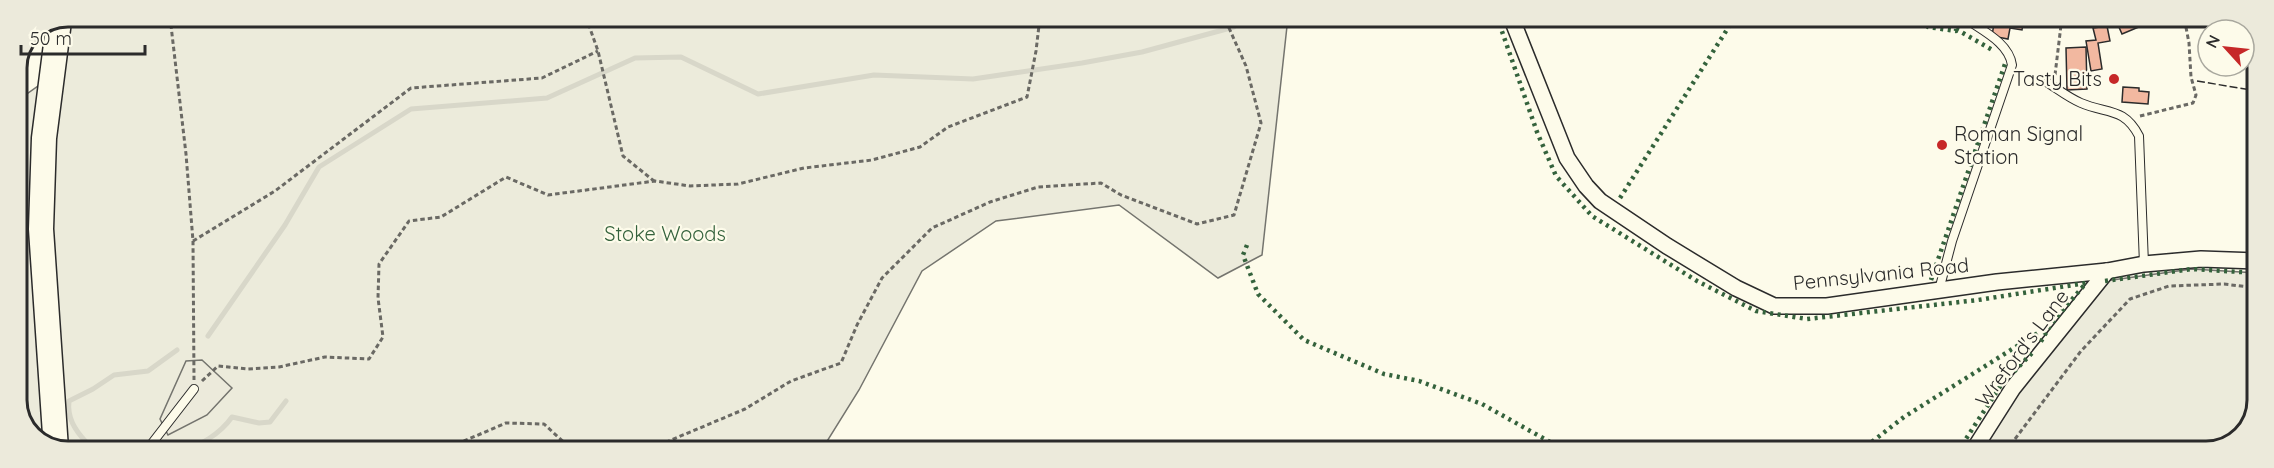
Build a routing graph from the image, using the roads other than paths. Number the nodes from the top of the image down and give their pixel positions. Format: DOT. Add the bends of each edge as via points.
graph roads {
  1 [pos="1515,27"];
  2 [pos="1977,27"];
  3 [pos="57,29"];
  4 [pos="2048,83"];
  5 [pos="2247,261"];
  6 [pos="2144,264"];
  7 [pos="2106,271"];
  8 [pos="1939,290"];
  9 [pos="194,389"];
  10 [pos="55,439"];
  11 [pos="154,441"];
  12 [pos="1979,441"];
  1 -- 8 [label="street, Pennsylvania Road" via="1574,172 1600,201 1667,246 1774,306 1827,306"];
  2 -- 8 [label="lane" via="2004,46 2012,65"];
  3 -- 10 [label="main road" via="44,138 41,230"];
  4 -- 6 [label="lane" via="2080,103 2133,122 2139,136"];
  5 -- 6 [label="street, Pennsylvania Road" via="2201,259"];
  6 -- 7 [label="street, Pennsylvania Road"];
  7 -- 8 [label="street, Pennsylvania Road"];
  7 -- 12 [label="street, Wreford's Lane" via="2013,388"];
  9 -- 11 [label="lane"];
}
